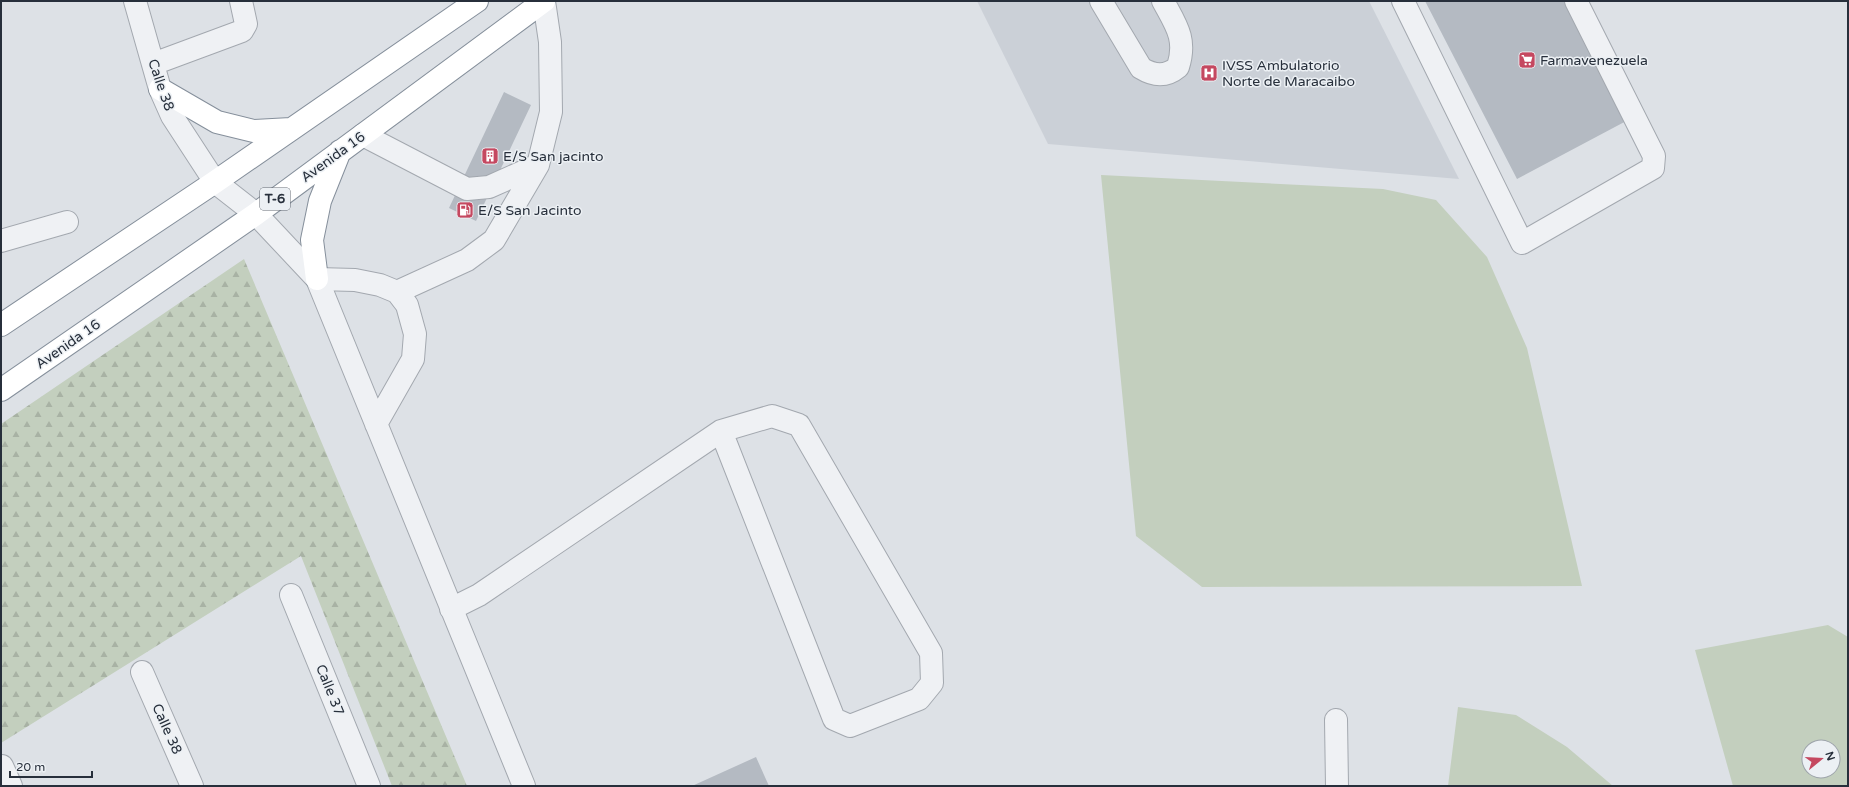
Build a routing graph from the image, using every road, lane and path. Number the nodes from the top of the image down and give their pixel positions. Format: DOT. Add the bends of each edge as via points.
graph roads {
  1 [pos="135,1"];
  2 [pos="241,1"];
  3 [pos="477,1"];
  4 [pos="544,1"];
  5 [pos="1100,1"];
  6 [pos="1163,1"];
  7 [pos="1403,1"];
  8 [pos="1576,1"];
  9 [pos="153,64"];
  10 [pos="160,89"];
  11 [pos="292,129"];
  12 [pos="363,135"];
  13 [pos="340,152"];
  14 [pos="538,165"];
  15 [pos="215,182"];
  16 [pos="256,214"];
  17 [pos="67,222"];
  18 [pos="1,241"];
  19 [pos="317,279"];
  20 [pos="397,292"];
  21 [pos="1,325"];
  22 [pos="1,390"];
  23 [pos="376,424"];
  24 [pos="721,431"];
  25 [pos="291,595"];
  26 [pos="451,609"];
  27 [pos="142,672"];
  28 [pos="1336,720"];
  29 [pos="2,766"];
  30 [pos="11,786"];
  31 [pos="192,786"];
  32 [pos="369,786"];
  33 [pos="524,786"];
  34 [pos="1337,786"];
  1 -- 9 [label="street, Calle 38"];
  2 -- 9 [label="street" via="246,24 242,31"];
  3 -- 11 [label="highway"];
  4 -- 12 [label="highway, Avenida 16 / T-6"];
  4 -- 14 [label="street" via="550,42 551,112"];
  5 -- 6 [label="street" via="1141,68 1158,75 1167,74 1178,67 1183,48 1180,33"];
  7 -- 8 [label="street" via="1522,243 1653,168 1654,156"];
  9 -- 10 [label="street, Calle 38"];
  10 -- 11 [label="highway" via="217,122 254,131"];
  10 -- 15 [label="street, Calle 38" via="172,116"];
  11 -- 15 [label="highway"];
  12 -- 13 [label="highway, Avenida 16 / T-6"];
  12 -- 14 [label="street" via="467,189 489,187"];
  13 -- 16 [label="highway, Avenida 16 / T-6"];
  13 -- 19 [label="highway" via="320,201 312,240"];
  14 -- 20 [label="street" via="494,240 466,260"];
  15 -- 16 [label="street, Calle 38"];
  15 -- 21 [label="highway"];
  16 -- 19 [label="street, Calle 38"];
  16 -- 22 [label="highway, Avenida 16 / T-6"];
  17 -- 18 [label="street"];
  19 -- 20 [label="street" via="355,280 380,285"];
  19 -- 23 [label="street"];
  20 -- 23 [label="street" via="407,305 415,334 413,359"];
  23 -- 26 [label="street"];
  24 -- 24 [label="street" via="834,719 850,726 919,698 932,683 931,653 799,425 772,416"];
  24 -- 26 [label="street" via="479,595"];
  25 -- 32 [label="street, Calle 37"];
  26 -- 33 [label="street"];
  27 -- 31 [label="street, Calle 38"];
  28 -- 34 [label="street"];
  29 -- 30 [label="street"];
}
